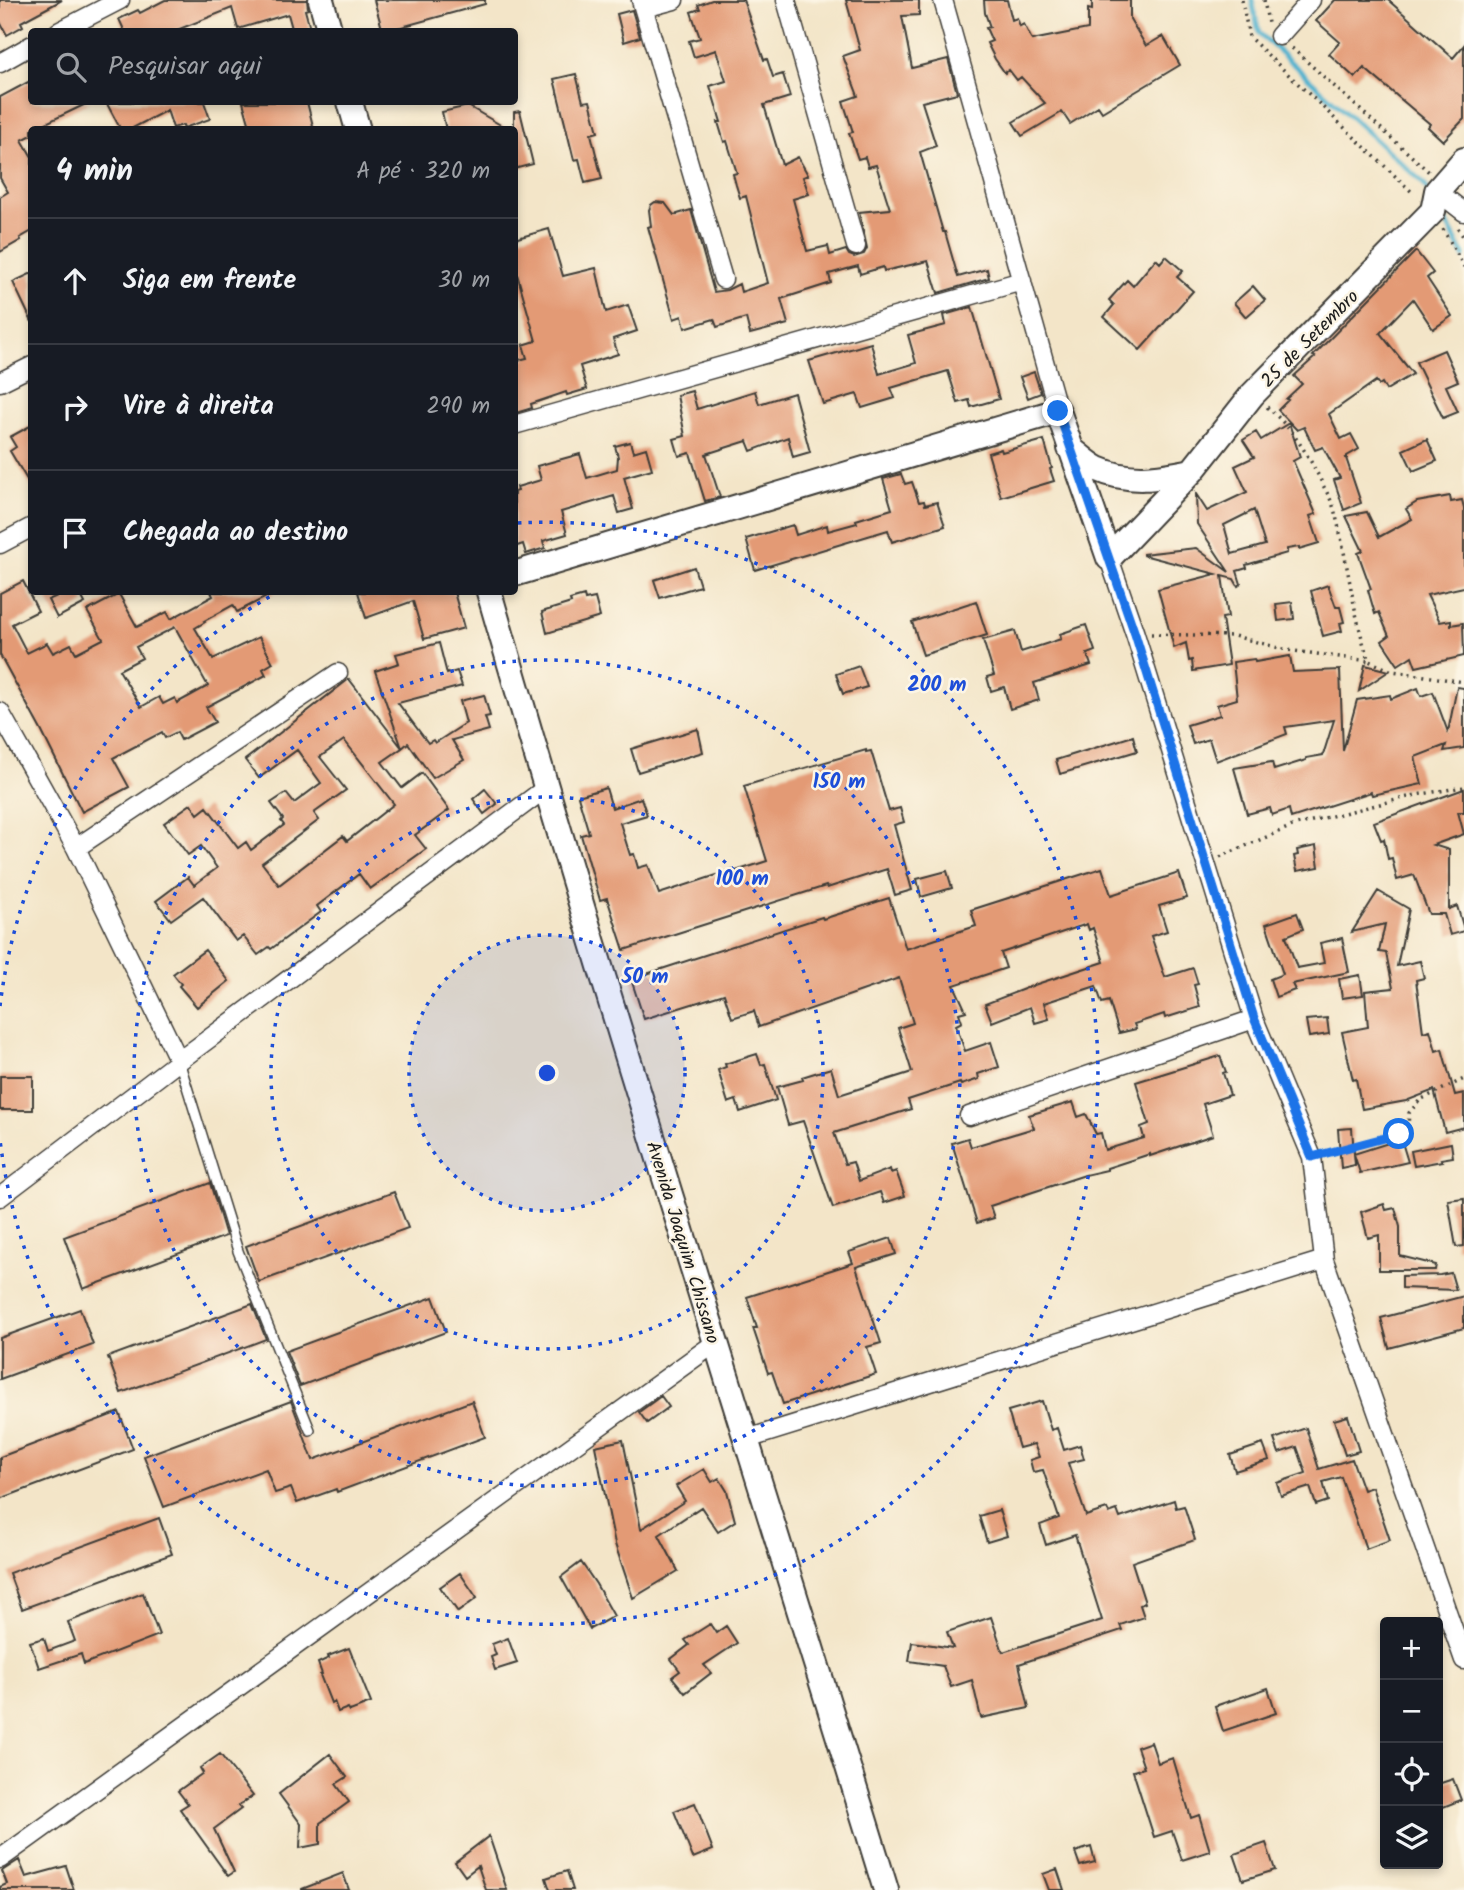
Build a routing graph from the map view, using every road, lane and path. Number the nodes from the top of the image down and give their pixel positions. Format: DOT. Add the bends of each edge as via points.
graph roads {
  1 [pos="120,0"];
  2 [pos="321,0"];
  3 [pos="674,0"];
  4 [pos="786,0"];
  5 [pos="943,0"];
  6 [pos="1241,0"];
  7 [pos="1264,0"];
  8 [pos="1311,0"];
  9 [pos="642,4"];
  10 [pos="66,28"];
  11 [pos="329,28"];
  12 [pos="1279,36"];
  13 [pos="28,47"];
  14 [pos="0,63"];
  15 [pos="351,105"];
  16 [pos="357,126"];
  17 [pos="1464,160"];
  18 [pos="1435,201"];
  19 [pos="1464,212"];
  20 [pos="856,246"];
  21 [pos="1464,267"];
  22 [pos="723,279"];
  23 [pos="1021,281"];
  24 [pos="28,368"];
  25 [pos="0,382"];
  26 [pos="1252,395"];
  27 [pos="1058,411"];
  28 [pos="518,424"];
  29 [pos="1070,448"];
  30 [pos="1192,471"];
  31 [pos="28,529"];
  32 [pos="0,544"];
  33 [pos="1109,558"];
  34 [pos="518,573"];
  35 [pos="490,595"];
  36 [pos="1135,634"];
  37 [pos="1369,661"];
  38 [pos="338,673"];
  39 [pos="1464,682"];
  40 [pos="0,712"];
  41 [pos="1464,787"];
  42 [pos="545,788"];
  43 [pos="76,848"];
  44 [pos="1205,863"];
  45 [pos="1254,1018"];
  46 [pos="179,1061"];
  47 [pos="1464,1080"];
  48 [pos="969,1116"];
  49 [pos="1312,1157"];
  50 [pos="0,1197"];
  51 [pos="1324,1260"];
  52 [pos="715,1343"];
  53 [pos="310,1430"];
  54 [pos="747,1439"];
  55 [pos="1464,1661"];
  56 [pos="0,1859"];
  57 [pos="883,1889"];
  1 -- 10 [label="street"];
  2 -- 11 [label="street"];
  3 -- 9 [label="street"];
  4 -- 20 [label="street"];
  5 -- 23 [label="street"];
  6 -- 18 [label="path" via="1249,37"];
  7 -- 12 [label="path" via="1269,27"];
  8 -- 12 [label="street"];
  9 -- 22 [label="street"];
  12 -- 18 [label="path" via="1432,174"];
  13 -- 14 [label="street"];
  15 -- 16 [label="street"];
  17 -- 18 [label="street, 25 de Setembro"];
  18 -- 19 [label="street"];
  18 -- 21 [label="path"];
  18 -- 26 [label="street, 25 de Setembro"];
  23 -- 27 [label="street"];
  23 -- 28 [label="street"];
  24 -- 25 [label="street"];
  26 -- 30 [label="street, 25 de Setembro"];
  26 -- 37 [label="path" via="1283,421 1308,455 1333,506"];
  27 -- 29 [label="street"];
  27 -- 34 [label="street"];
  29 -- 30 [label="street" via="1096,468 1126,478 1156,479"];
  29 -- 33 [label="street"];
  30 -- 33 [label="street, 25 de Setembro"];
  31 -- 32 [label="street"];
  33 -- 36 [label="street"];
  35 -- 42 [label="street, Avenida Joaquim Chissano"];
  36 -- 37 [label="path" via="1234,636 1287,650"];
  36 -- 44 [label="street"];
  37 -- 39 [label="path" via="1392,671"];
  38 -- 43 [label="street"];
  40 -- 43 [label="street"];
  41 -- 44 [label="path" via="1292,826"];
  42 -- 46 [label="street"];
  42 -- 52 [label="street, Avenida Joaquim Chissano"];
  43 -- 46 [label="street"];
  44 -- 45 [label="street"];
  45 -- 48 [label="street"];
  45 -- 49 [label="street"];
  46 -- 50 [label="street"];
  46 -- 53 [label="lane" via="239,1251"];
  47 -- 49 [label="path" via="1420,1100 1399,1134"];
  49 -- 51 [label="street"];
  51 -- 54 [label="street"];
  51 -- 55 [label="street"];
  52 -- 54 [label="street, Avenida Joaquim Chissano"];
  52 -- 56 [label="street"];
  54 -- 57 [label="street, Avenida Joaquim Chissano"];
}
